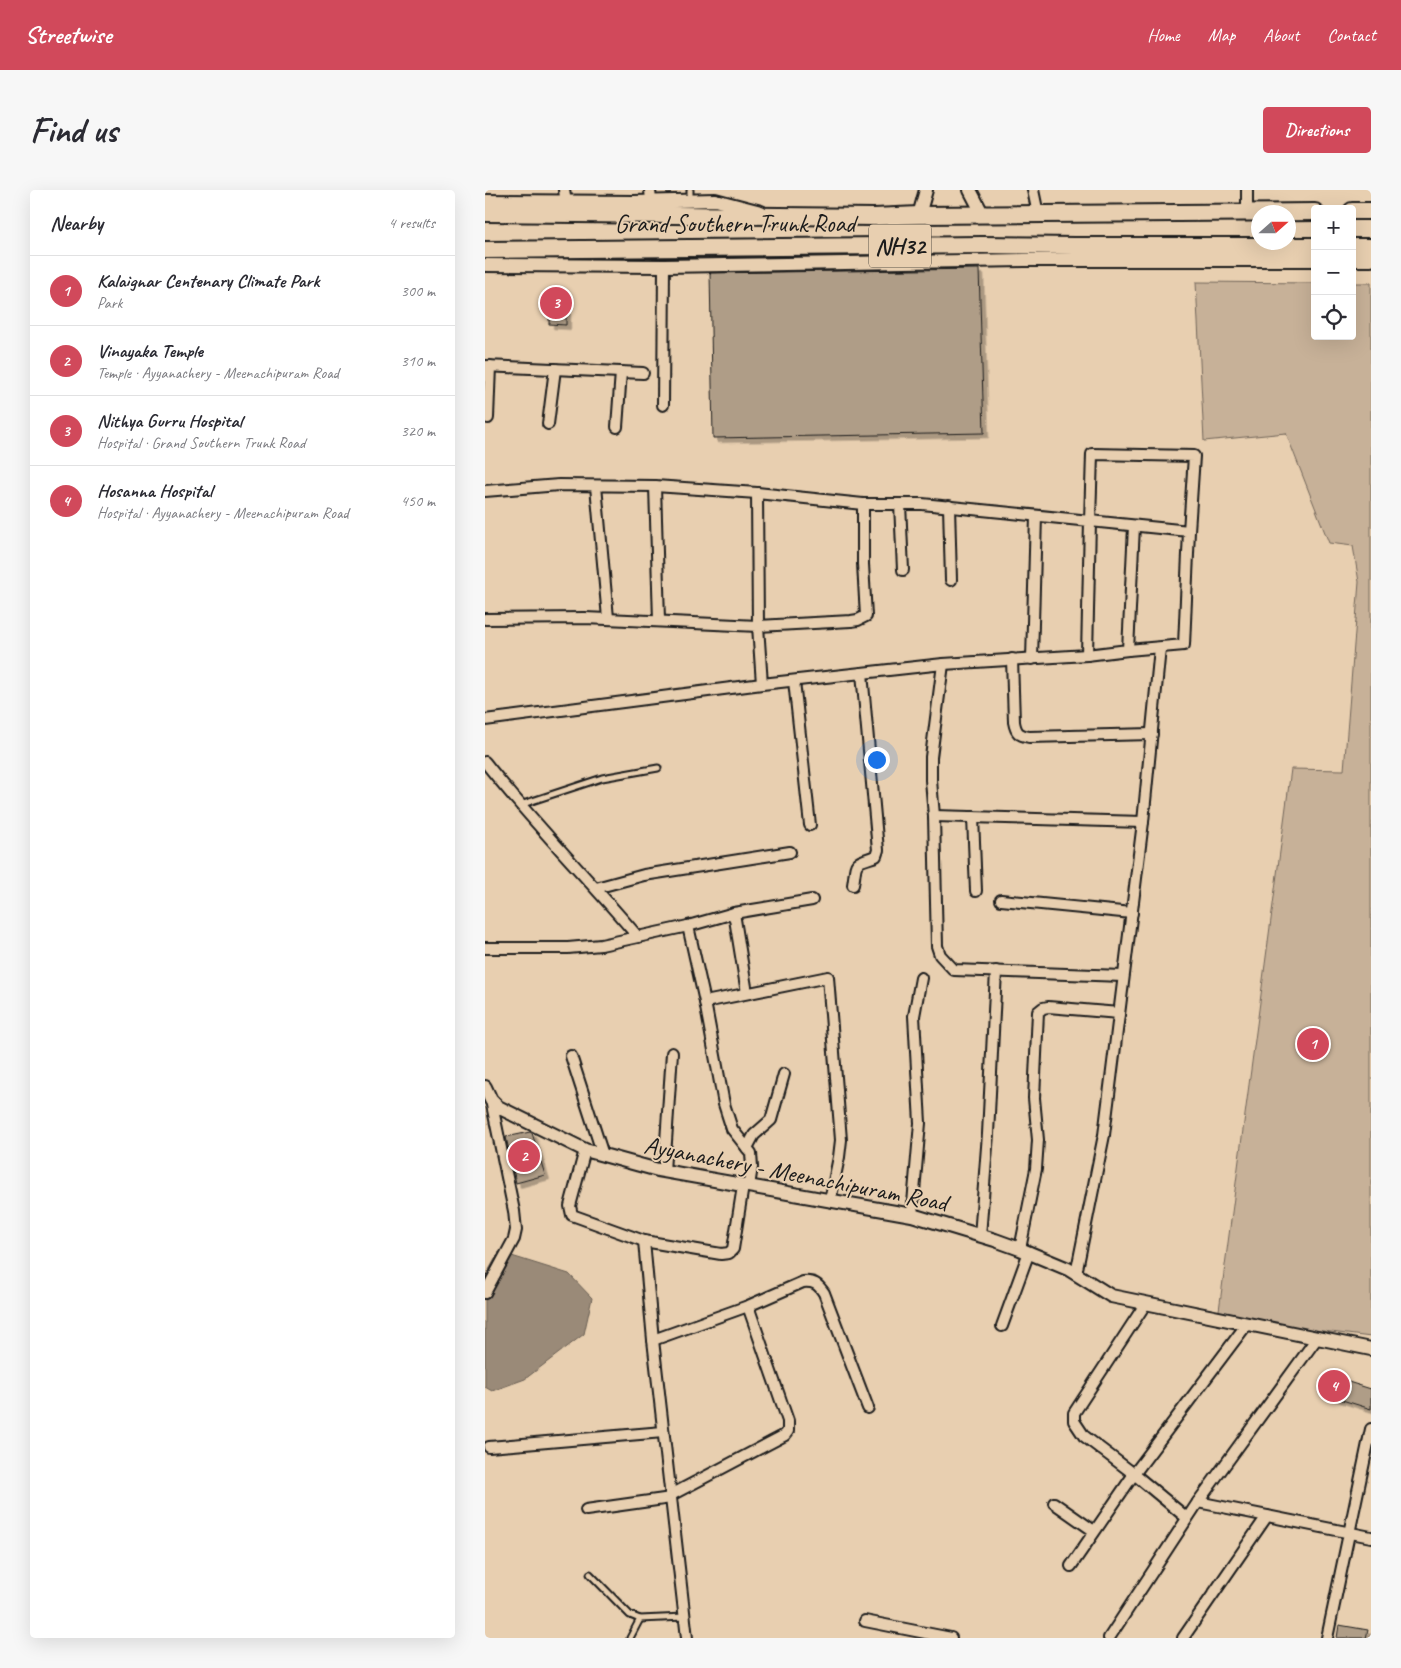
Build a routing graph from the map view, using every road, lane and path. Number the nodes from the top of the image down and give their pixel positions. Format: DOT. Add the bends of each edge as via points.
graph roads {
  1 [pos="927,190"];
  2 [pos="970,190"];
  3 [pos="1033,190"];
  4 [pos="1247,190"];
  5 [pos="565,196"];
  6 [pos="650,196"];
  7 [pos="690,196"];
  8 [pos="485,201"];
  9 [pos="1371,211"];
  10 [pos="1247,212"];
  11 [pos="1311,212"];
  12 [pos="1356,212"];
  13 [pos="485,213"];
  14 [pos="1038,214"];
  15 [pos="919,215"];
  16 [pos="983,215"];
  17 [pos="775,216"];
  18 [pos="1311,246"];
  19 [pos="1356,247"];
  20 [pos="1371,247"];
  21 [pos="485,250"];
  22 [pos="1311,260"];
  23 [pos="1356,260"];
  24 [pos="1371,260"];
  25 [pos="485,266"];
  26 [pos="664,266"];
  27 [pos="487,366"];
  28 [pos="555,369"];
  29 [pos="621,372"];
  30 [pos="643,373"];
  31 [pos="663,405"];
  32 [pos="488,418"];
  33 [pos="548,424"];
  34 [pos="617,427"];
  35 [pos="596,486"];
  36 [pos="655,486"];
  37 [pos="485,491"];
  38 [pos="757,493"];
  39 [pos="863,504"];
  40 [pos="900,504"];
  41 [pos="949,506"];
  42 [pos="1036,516"];
  43 [pos="1090,521"];
  44 [pos="1133,526"];
  45 [pos="1189,530"];
  46 [pos="903,570"];
  47 [pos="951,580"];
  48 [pos="608,618"];
  49 [pos="485,619"];
  50 [pos="659,620"];
  51 [pos="759,626"];
  52 [pos="1160,648"];
  53 [pos="1128,650"];
  54 [pos="1087,655"];
  55 [pos="1012,659"];
  56 [pos="1032,659"];
  57 [pos="943,664"];
  58 [pos="862,673"];
  59 [pos="794,680"];
  60 [pos="762,684"];
  61 [pos="485,720"];
  62 [pos="1152,734"];
  63 [pos="485,762"];
  64 [pos="658,768"];
  65 [pos="519,805"];
  66 [pos="935,816"];
  67 [pos="973,817"];
  68 [pos="1143,822"];
  69 [pos="810,825"];
  70 [pos="791,852"];
  71 [pos="853,885"];
  72 [pos="596,888"];
  73 [pos="976,891"];
  74 [pos="812,900"];
  75 [pos="1001,900"];
  76 [pos="734,913"];
  77 [pos="1132,913"];
  78 [pos="688,926"];
  79 [pos="638,937"];
  80 [pos="485,948"];
  81 [pos="996,971"];
  82 [pos="1123,976"];
  83 [pos="921,978"];
  84 [pos="747,994"];
  85 [pos="705,1002"];
  86 [pos="1119,1013"];
  87 [pos="672,1053"];
  88 [pos="571,1056"];
  89 [pos="784,1074"];
  90 [pos="485,1087"];
  91 [pos="491,1100"];
  92 [pos="747,1148"];
  93 [pos="585,1150"];
  94 [pos="603,1155"];
  95 [pos="664,1171"];
  96 [pos="746,1186"];
  97 [pos="830,1201"];
  98 [pos="912,1215"];
  99 [pos="980,1236"];
  100 [pos="644,1241"];
  101 [pos="1025,1250"];
  102 [pos="1076,1274"];
  103 [pos="485,1293"];
  104 [pos="1146,1303"];
  105 [pos="748,1306"];
  106 [pos="1247,1324"];
  107 [pos="1002,1326"];
  108 [pos="1317,1338"];
  109 [pos="653,1340"];
  110 [pos="1371,1349"];
  111 [pos="868,1408"];
  112 [pos="1371,1428"];
  113 [pos="663,1432"];
  114 [pos="1369,1446"];
  115 [pos="489,1447"];
  116 [pos="1134,1474"];
  117 [pos="671,1496"];
  118 [pos="1198,1502"];
  119 [pos="1054,1504"];
  120 [pos="586,1510"];
  121 [pos="1267,1516"];
  122 [pos="1187,1518"];
  123 [pos="1095,1531"];
  124 [pos="1348,1532"];
  125 [pos="1371,1537"];
  126 [pos="1071,1566"];
  127 [pos="590,1574"];
  128 [pos="685,1617"];
  129 [pos="640,1618"];
  130 [pos="865,1622"];
  131 [pos="630,1638"];
  132 [pos="687,1638"];
  133 [pos="951,1638"];
  134 [pos="1109,1638"];
  135 [pos="1183,1638"];
  136 [pos="1327,1638"];
  1 -- 15 [label="street"];
  2 -- 16 [label="street"];
  3 -- 14 [label="street"];
  4 -- 10 [label="street"];
  5 -- 6 [label="street"];
  5 -- 8 [label="street"];
  6 -- 7 [label="street"];
  7 -- 17 [label="street"];
  9 -- 12 [label="highway"];
  10 -- 11 [label="highway, NH32"];
  10 -- 14 [label="highway, NH32"];
  13 -- 17 [label="highway, Grand Southern Trunk Road / NH32"];
  14 -- 16 [label="highway, NH32"];
  15 -- 16 [label="highway, NH32"];
  15 -- 17 [label="highway, Grand Southern Trunk Road / NH32"];
  18 -- 21 [label="highway, Grand Southern Trunk Road / NH32" via="983,244"];
  19 -- 20 [label="highway"];
  22 -- 26 [label="street" via="1025,260"];
  23 -- 24 [label="street"];
  25 -- 26 [label="street"];
  26 -- 31 [label="street"];
  27 -- 28 [label="street"];
  27 -- 32 [label="street"];
  28 -- 29 [label="street"];
  28 -- 33 [label="street"];
  29 -- 30 [label="street"];
  29 -- 34 [label="street"];
  35 -- 36 [label="street"];
  35 -- 37 [label="street" via="559,485"];
  35 -- 48 [label="street"];
  36 -- 38 [label="street"];
  36 -- 50 [label="street"];
  38 -- 39 [label="street"];
  38 -- 51 [label="street"];
  39 -- 40 [label="street"];
  39 -- 51 [label="street" via="866,616 851,621"];
  40 -- 41 [label="street"];
  40 -- 46 [label="street"];
  41 -- 42 [label="street"];
  41 -- 47 [label="street"];
  42 -- 43 [label="street"];
  42 -- 56 [label="street"];
  43 -- 44 [label="street"];
  43 -- 45 [label="street" via="1092,454 1194,456"];
  43 -- 54 [label="street"];
  44 -- 45 [label="street"];
  44 -- 53 [label="street"];
  45 -- 52 [label="street" via="1184,645"];
  48 -- 49 [label="street"];
  48 -- 50 [label="street"];
  50 -- 51 [label="street"];
  51 -- 60 [label="street"];
  52 -- 53 [label="street"];
  52 -- 62 [label="street"];
  53 -- 54 [label="street"];
  54 -- 56 [label="street"];
  55 -- 56 [label="street"];
  55 -- 57 [label="street"];
  55 -- 62 [label="street" via="1014,722 1019,735"];
  57 -- 58 [label="street"];
  57 -- 66 [label="street" via="931,757"];
  58 -- 59 [label="street"];
  58 -- 71 [label="street" via="878,850 876,856 858,862"];
  59 -- 60 [label="street"];
  59 -- 69 [label="street"];
  60 -- 61 [label="street"];
  62 -- 68 [label="street"];
  63 -- 65 [label="street"];
  64 -- 65 [label="lane" via="601,778"];
  65 -- 72 [label="street"];
  66 -- 67 [label="street"];
  66 -- 81 [label="street" via="937,946 940,955 954,970"];
  67 -- 68 [label="street"];
  67 -- 73 [label="street"];
  68 -- 77 [label="street"];
  70 -- 72 [label="street" via="644,875"];
  72 -- 79 [label="street"];
  74 -- 76 [label="street"];
  75 -- 77 [label="street"];
  76 -- 78 [label="street"];
  76 -- 84 [label="street"];
  77 -- 82 [label="street"];
  78 -- 79 [label="street"];
  78 -- 85 [label="street"];
  79 -- 80 [label="street" via="587,947"];
  81 -- 82 [label="street"];
  81 -- 99 [label="street"];
  82 -- 86 [label="street"];
  83 -- 98 [label="street" via="914,1016 919,1123"];
  84 -- 85 [label="street"];
  84 -- 97 [label="street" via="828,977 841,1140"];
  85 -- 92 [label="street" via="723,1104 733,1129"];
  86 -- 101 [label="street" via="1048,1007 1038,1012 1034,1098 1038,1140"];
  86 -- 102 [label="street" via="1104,1135"];
  87 -- 95 [label="street"];
  88 -- 94 [label="street"];
  89 -- 92 [label="street" via="771,1120 754,1135"];
  90 -- 91 [label="street"];
  91 -- 93 [label="street, Ayyanachery - Meenachipuram Road" via="498,1107"];
  91 -- 103 [label="street" via="516,1230"];
  92 -- 96 [label="street" via="752,1160"];
  93 -- 94 [label="street, Ayyanachery - Meenachipuram Road"];
  93 -- 100 [label="street" via="570,1206 573,1215"];
  94 -- 95 [label="street, Ayyanachery - Meenachipuram Road"];
  95 -- 96 [label="street, Ayyanachery - Meenachipuram Road"];
  96 -- 97 [label="street, Ayyanachery - Meenachipuram Road"];
  96 -- 100 [label="street" via="733,1249 729,1253"];
  97 -- 98 [label="street, Ayyanachery - Meenachipuram Road"];
  98 -- 99 [label="street, Ayyanachery - Meenachipuram Road"];
  99 -- 101 [label="street, Ayyanachery - Meenachipuram Road"];
  100 -- 109 [label="street"];
  101 -- 102 [label="street, Ayyanachery - Meenachipuram Road"];
  101 -- 107 [label="street"];
  102 -- 104 [label="street, Ayyanachery - Meenachipuram Road" via="1111,1296"];
  104 -- 106 [label="street, Ayyanachery - Meenachipuram Road"];
  104 -- 116 [label="street" via="1074,1413 1074,1421 1084,1436"];
  105 -- 109 [label="street"];
  105 -- 111 [label="street" via="803,1282 812,1281 818,1285 824,1293"];
  105 -- 117 [label="street" via="788,1421 788,1431"];
  106 -- 108 [label="street, Ayyanachery - Meenachipuram Road"];
  106 -- 116 [label="street"];
  108 -- 110 [label="street, Ayyanachery - Meenachipuram Road"];
  108 -- 118 [label="street"];
  109 -- 113 [label="street"];
  112 -- 114 [label="street"];
  113 -- 115 [label="street"];
  113 -- 117 [label="street"];
  114 -- 124 [label="street"];
  116 -- 122 [label="street"];
  116 -- 123 [label="street"];
  117 -- 120 [label="street"];
  117 -- 128 [label="street"];
  118 -- 121 [label="street"];
  118 -- 122 [label="street"];
  119 -- 123 [label="street"];
  121 -- 124 [label="street"];
  121 -- 135 [label="street"];
  122 -- 134 [label="street"];
  123 -- 126 [label="street"];
  124 -- 125 [label="street"];
  124 -- 136 [label="street"];
  127 -- 129 [label="lane" via="630,1615"];
  128 -- 129 [label="lane"];
  128 -- 132 [label="street"];
  129 -- 131 [label="lane"];
  130 -- 133 [label="street"];
}
